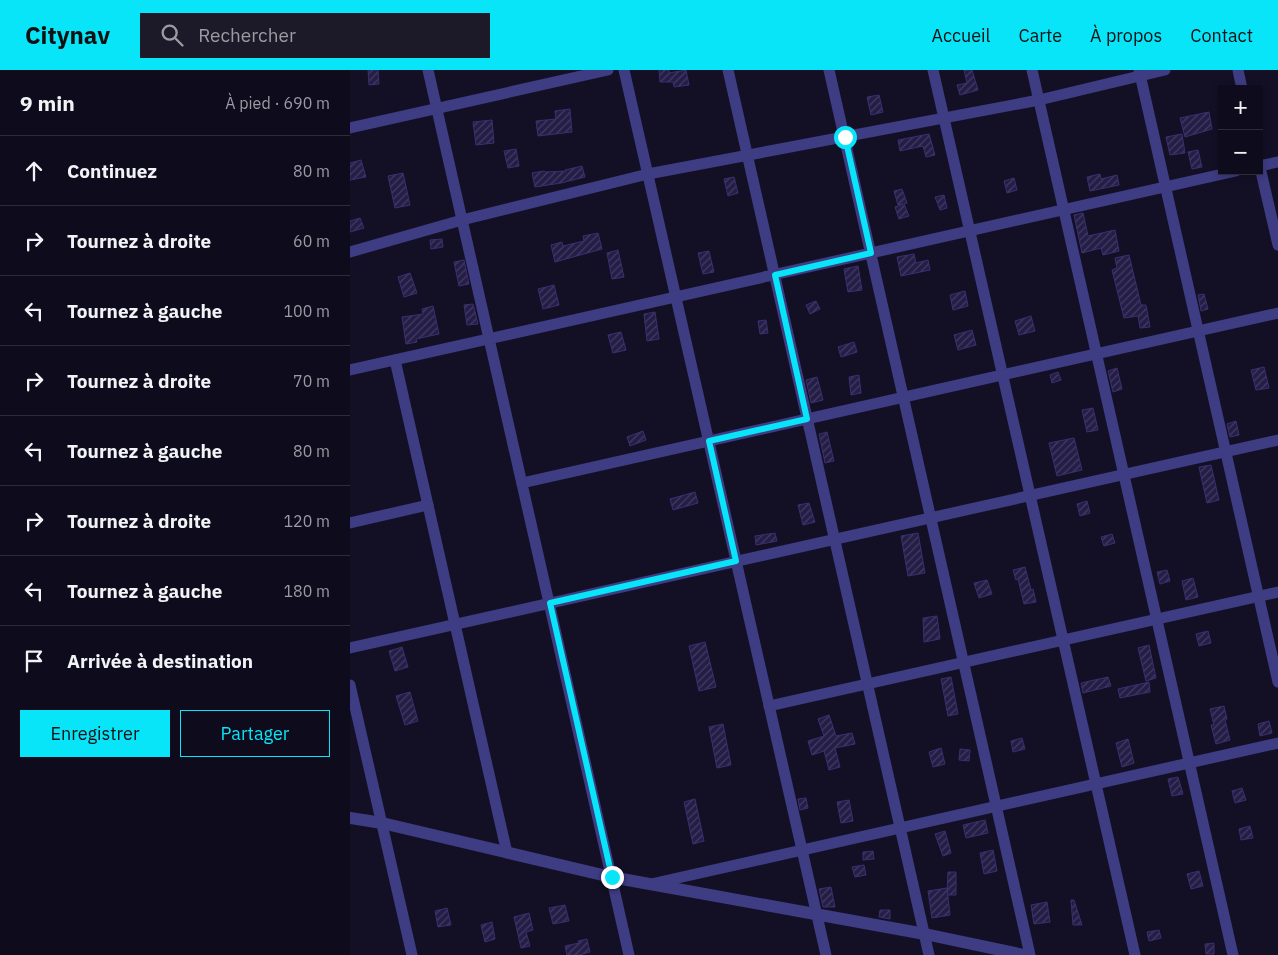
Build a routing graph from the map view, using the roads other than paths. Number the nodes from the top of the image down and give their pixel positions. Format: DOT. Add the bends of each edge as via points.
graph roads {
  1 [pos="428,70"];
  2 [pos="608,70"];
  3 [pos="624,70"];
  4 [pos="728,70"];
  5 [pos="829,70"];
  6 [pos="934,70"];
  7 [pos="1032,70"];
  8 [pos="1165,70"];
  9 [pos="1238,70"];
  10 [pos="1140,73"];
  11 [pos="1241,85"];
  12 [pos="1039,100"];
  13 [pos="437,108"];
  14 [pos="944,118"];
  15 [pos="350,128"];
  16 [pos="845,137"];
  17 [pos="748,155"];
  18 [pos="1278,162"];
  19 [pos="1263,164"];
  20 [pos="648,174"];
  21 [pos="1218,175"];
  22 [pos="1262,175"];
  23 [pos="1166,187"];
  24 [pos="1064,210"];
  25 [pos="462,220"];
  26 [pos="970,231"];
  27 [pos="1278,245"];
  28 [pos="350,252"];
  29 [pos="871,253"];
  30 [pos="775,275"];
  31 [pos="676,297"];
  32 [pos="1278,313"];
  33 [pos="1198,331"];
  34 [pos="489,339"];
  35 [pos="1097,354"];
  36 [pos="395,360"];
  37 [pos="350,370"];
  38 [pos="1003,375"];
  39 [pos="904,397"];
  40 [pos="807,419"];
  41 [pos="1278,440"];
  42 [pos="709,441"];
  43 [pos="1226,451"];
  44 [pos="1124,474"];
  45 [pos="522,483"];
  46 [pos="1030,495"];
  47 [pos="428,505"];
  48 [pos="931,518"];
  49 [pos="350,523"];
  50 [pos="835,539"];
  51 [pos="736,561"];
  52 [pos="1278,592"];
  53 [pos="1258,596"];
  54 [pos="550,603"];
  55 [pos="1157,619"];
  56 [pos="455,624"];
  57 [pos="1063,640"];
  58 [pos="350,648"];
  59 [pos="964,662"];
  60 [pos="1278,682"];
  61 [pos="868,684"];
  62 [pos="350,685"];
  63 [pos="770,706"];
  64 [pos="1278,743"];
  65 [pos="1190,763"];
  66 [pos="1096,784"];
  67 [pos="997,806"];
  68 [pos="350,818"];
  69 [pos="382,823"];
  70 [pos="900,828"];
  71 [pos="802,850"];
  72 [pos="507,853"];
  73 [pos="612,877"];
  74 [pos="650,884"];
  75 [pos="817,914"];
  76 [pos="925,934"];
  77 [pos="412,955"];
  78 [pos="629,955"];
  79 [pos="826,955"];
  80 [pos="929,955"];
  81 [pos="1024,955"];
  82 [pos="1030,955"];
  83 [pos="1135,955"];
  84 [pos="1234,955"];
  1 -- 13 [label="street"];
  2 -- 13 [label="street"];
  3 -- 20 [label="street"];
  4 -- 17 [label="street"];
  5 -- 16 [label="street"];
  6 -- 14 [label="street"];
  7 -- 12 [label="street"];
  8 -- 10 [label="street"];
  9 -- 11 [label="street"];
  10 -- 12 [label="street"];
  10 -- 23 [label="street"];
  12 -- 14 [label="street"];
  12 -- 24 [label="street"];
  13 -- 15 [label="street"];
  13 -- 25 [label="street"];
  14 -- 16 [label="street"];
  14 -- 26 [label="street"];
  16 -- 17 [label="street"];
  16 -- 29 [label="street"];
  17 -- 20 [label="street"];
  17 -- 30 [label="street"];
  18 -- 19 [label="street"];
  20 -- 25 [label="street"];
  20 -- 31 [label="street"];
  21 -- 23 [label="street"];
  22 -- 27 [label="street"];
  23 -- 24 [label="street"];
  23 -- 33 [label="street"];
  24 -- 26 [label="street"];
  24 -- 35 [label="street"];
  25 -- 28 [label="street"];
  25 -- 34 [label="street"];
  26 -- 29 [label="street"];
  26 -- 38 [label="street"];
  29 -- 30 [label="street"];
  29 -- 39 [label="street"];
  30 -- 31 [label="street"];
  30 -- 40 [label="street"];
  31 -- 34 [label="street"];
  31 -- 42 [label="street"];
  32 -- 33 [label="street"];
  33 -- 35 [label="street"];
  33 -- 43 [label="street"];
  34 -- 36 [label="street"];
  34 -- 45 [label="street"];
  35 -- 38 [label="street"];
  35 -- 44 [label="street"];
  36 -- 37 [label="street"];
  36 -- 47 [label="street"];
  38 -- 39 [label="street"];
  38 -- 46 [label="street"];
  39 -- 40 [label="street"];
  39 -- 48 [label="street"];
  40 -- 42 [label="street"];
  40 -- 50 [label="street"];
  41 -- 43 [label="street"];
  42 -- 45 [label="street"];
  42 -- 51 [label="street"];
  43 -- 44 [label="street"];
  43 -- 53 [label="street"];
  44 -- 46 [label="street"];
  44 -- 55 [label="street"];
  45 -- 54 [label="street"];
  46 -- 48 [label="street"];
  46 -- 57 [label="street"];
  47 -- 49 [label="street"];
  47 -- 56 [label="street"];
  48 -- 50 [label="street"];
  48 -- 59 [label="street"];
  50 -- 51 [label="street"];
  50 -- 61 [label="street"];
  51 -- 54 [label="street"];
  51 -- 63 [label="street"];
  52 -- 53 [label="street"];
  53 -- 55 [label="street"];
  53 -- 60 [label="street"];
  54 -- 56 [label="street"];
  54 -- 73 [label="street"];
  55 -- 57 [label="street"];
  55 -- 65 [label="street"];
  56 -- 58 [label="street"];
  56 -- 72 [label="street"];
  57 -- 59 [label="street"];
  57 -- 66 [label="street"];
  59 -- 61 [label="street"];
  59 -- 67 [label="street"];
  61 -- 63 [label="street"];
  61 -- 70 [label="street"];
  62 -- 69 [label="street"];
  63 -- 71 [label="street"];
  64 -- 65 [label="street"];
  65 -- 66 [label="street"];
  65 -- 84 [label="street"];
  66 -- 67 [label="street"];
  66 -- 83 [label="street"];
  67 -- 70 [label="street"];
  67 -- 82 [label="street"];
  68 -- 69 [label="street"];
  69 -- 72 [label="street"];
  69 -- 77 [label="street"];
  70 -- 71 [label="street"];
  70 -- 76 [label="street"];
  71 -- 74 [label="street"];
  71 -- 75 [label="street"];
  72 -- 73 [label="street"];
  73 -- 74 [label="street"];
  73 -- 78 [label="street"];
  74 -- 75 [label="street"];
  75 -- 76 [label="street"];
  75 -- 79 [label="street"];
  76 -- 80 [label="street"];
  76 -- 81 [label="street"];
}
